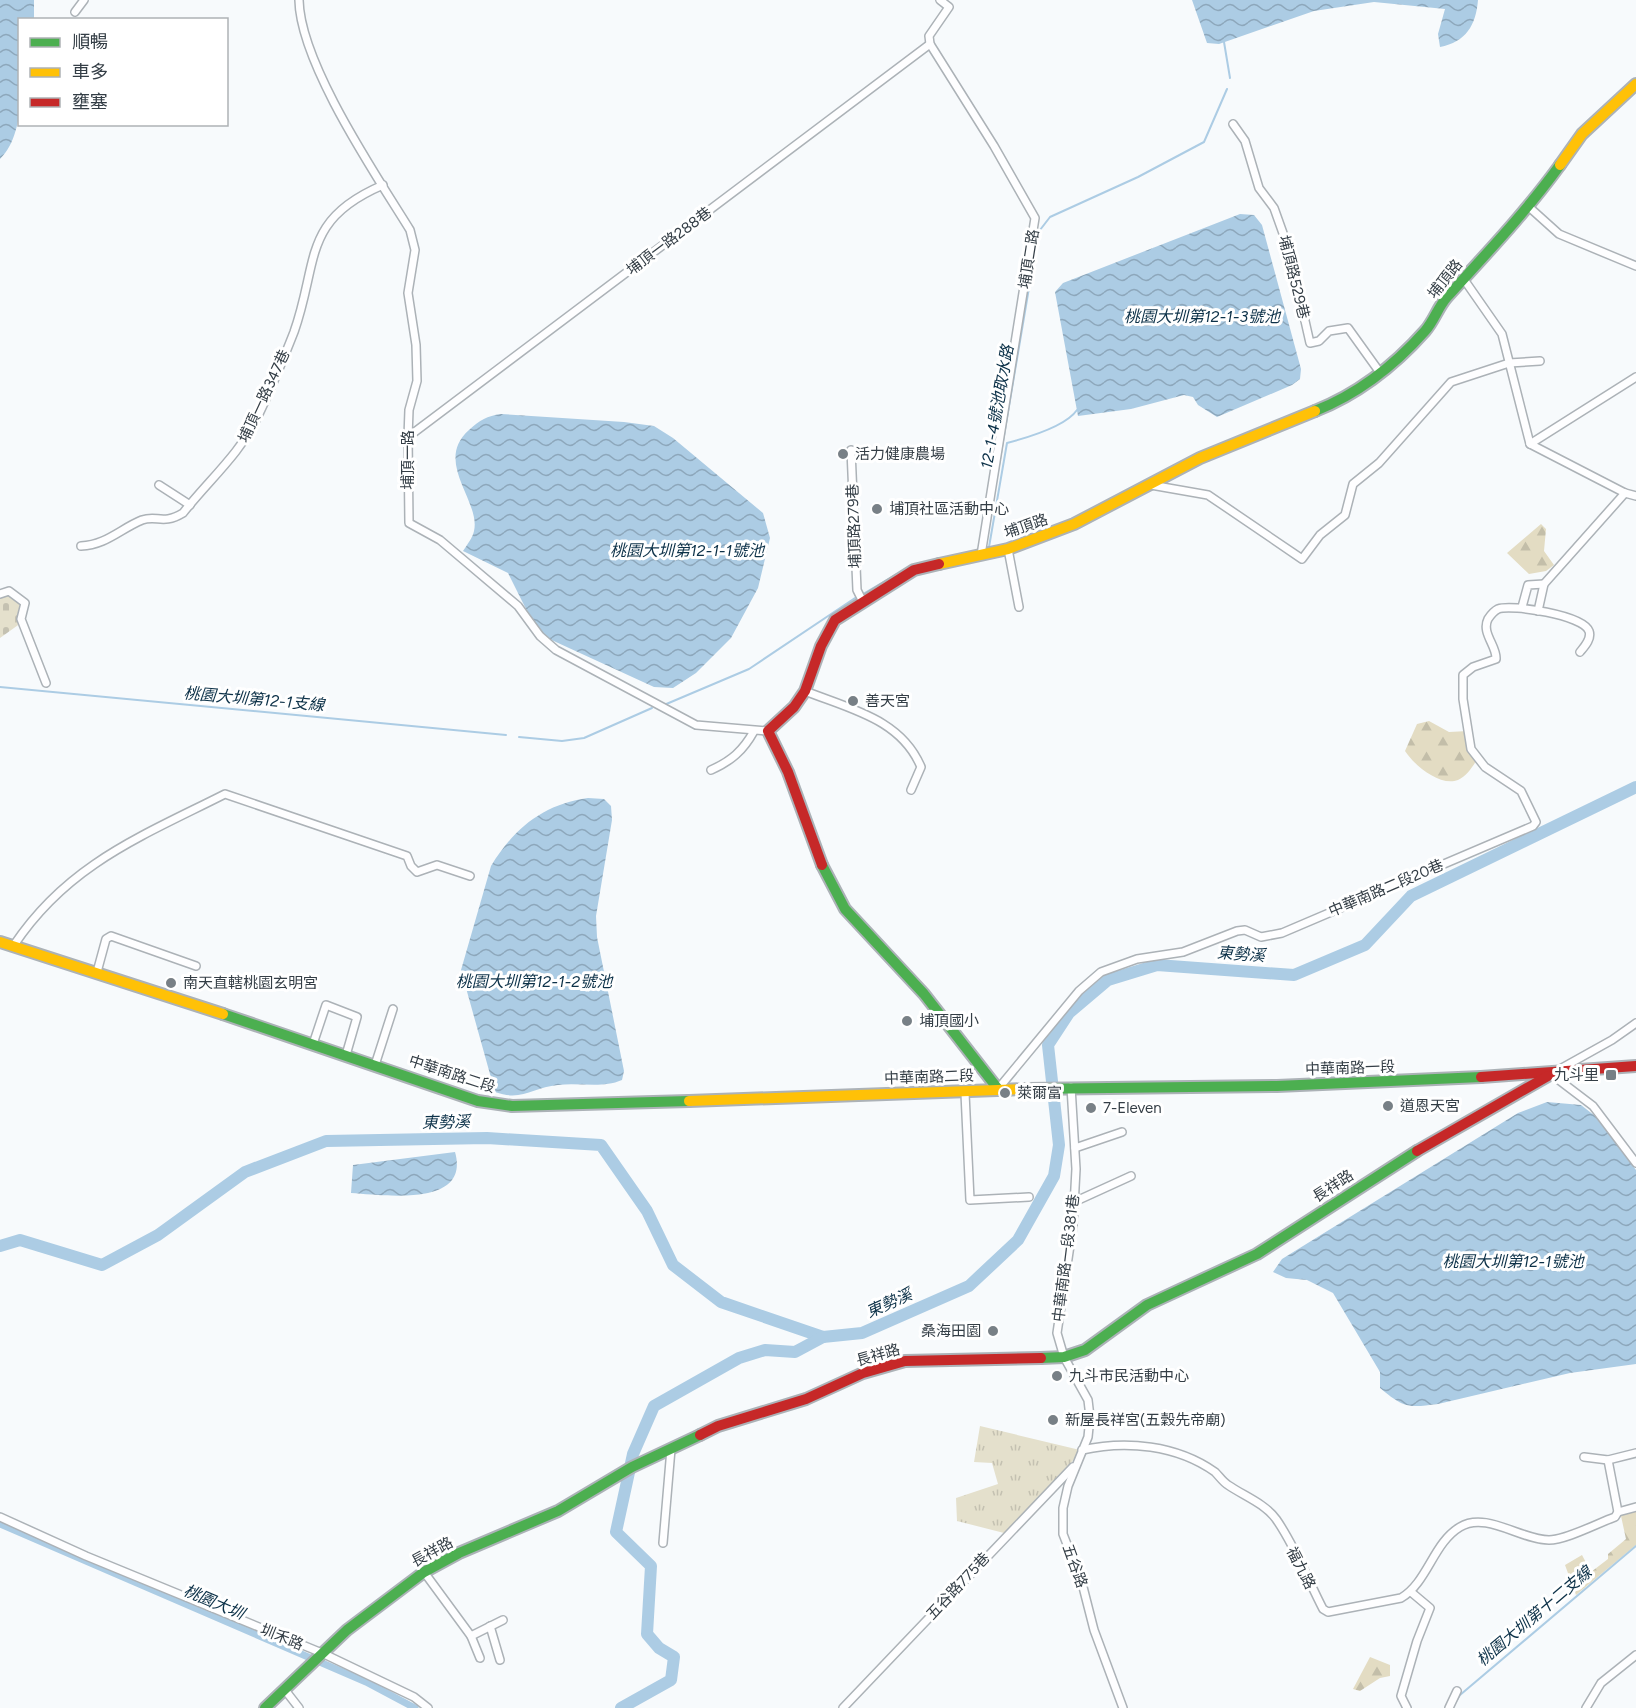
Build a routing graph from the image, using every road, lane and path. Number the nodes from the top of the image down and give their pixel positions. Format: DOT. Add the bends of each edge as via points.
graph roads {
  1 [pos="84,0"];
  2 [pos="299,0"];
  3 [pos="940,0"];
  4 [pos="75,12"];
  5 [pos="930,44"];
  6 [pos="1636,84"];
  7 [pos="1233,124"];
  8 [pos="383,185"];
  9 [pos="1529,207"];
  10 [pos="1636,266"];
  11 [pos="1463,278"];
  12 [pos="1540,361"];
  13 [pos="1509,363"];
  14 [pos="1381,374"];
  15 [pos="1636,377"];
  16 [pos="408,437"];
  17 [pos="1530,444"];
  18 [pos="851,450"];
  19 [pos="159,485"];
  20 [pos="1151,486"];
  21 [pos="1625,493"];
  22 [pos="1636,496"];
  23 [pos="190,505"];
  24 [pos="81,546"];
  25 [pos="1008,549"];
  26 [pos="981,555"];
  27 [pos="1544,584"];
  28 [pos="0,594"];
  29 [pos="862,600"];
  30 [pos="1019,607"];
  31 [pos="1522,607"];
  32 [pos="1538,611"];
  33 [pos="1580,652"];
  34 [pos="46,683"];
  35 [pos="805,691"];
  36 [pos="754,731"];
  37 [pos="768,731"];
  38 [pos="711,770"];
  39 [pos="911,790"];
  40 [pos="470,876"];
  41 [pos="0,942"];
  42 [pos="14,945"];
  43 [pos="196,966"];
  44 [pos="97,972"];
  45 [pos="393,1010"];
  46 [pos="1636,1023"];
  47 [pos="313,1044"];
  48 [pos="346,1055"];
  49 [pos="375,1065"];
  50 [pos="1636,1066"];
  51 [pos="1551,1074"];
  52 [pos="1068,1087"];
  53 [pos="998,1089"];
  54 [pos="1022,1089"];
  55 [pos="965,1093"];
  56 [pos="1122,1132"];
  57 [pos="1075,1148"];
  58 [pos="1636,1163"];
  59 [pos="1131,1176"];
  60 [pos="1029,1197"];
  61 [pos="1074,1202"];
  62 [pos="1064,1357"];
  63 [pos="671,1449"];
  64 [pos="1082,1450"];
  65 [pos="1636,1453"];
  66 [pos="1584,1457"];
  67 [pos="1608,1460"];
  68 [pos="1075,1465"];
  69 [pos="1636,1508"];
  70 [pos="1618,1512"];
  71 [pos="0,1517"];
  72 [pos="663,1543"];
  73 [pos="424,1572"];
  74 [pos="1411,1592"];
  75 [pos="503,1620"];
  76 [pos="490,1626"];
  77 [pos="471,1636"];
  78 [pos="1636,1655"];
  79 [pos="318,1657"];
  80 [pos="480,1658"];
  81 [pos="500,1660"];
  82 [pos="285,1690"];
  83 [pos="1457,1691"];
  84 [pos="265,1708"];
  85 [pos="299,1708"];
  86 [pos="428,1708"];
  87 [pos="843,1708"];
  88 [pos="1124,1708"];
  89 [pos="1407,1708"];
  90 [pos="1449,1708"];
  91 [pos="1586,1708"];
  1 -- 4 [label="street"];
  2 -- 8 [label="street, 埔頂一路" via="310,54"];
  3 -- 5 [label="street" via="949,7 930,36"];
  5 -- 16 [label="street, 埔頂一路288巷"];
  5 -- 26 [label="street, 埔頂二路" via="1035,218"];
  6 -- 9 [label="street, 埔頂路" via="1582,134"];
  7 -- 14 [label="street, 埔頂路529巷" via="1245,141 1259,188 1274,208 1289,249 1310,343 1319,341 1329,331 1348,328"];
  8 -- 16 [label="street, 埔頂一路" via="410,230 415,250 408,292 417,381 409,410"];
  8 -- 23 [label="street, 埔頂一路347巷" via="350,200 324,229 316,244 295,330 257,416 241,447"];
  9 -- 10 [label="street" via="1559,234"];
  9 -- 11 [label="street, 埔頂路"];
  11 -- 13 [label="street" via="1502,334"];
  11 -- 14 [label="street, 埔頂路" via="1426,330"];
  12 -- 13 [label="street"];
  13 -- 17 [label="street"];
  13 -- 20 [label="street" via="1451,382 1379,463 1353,484 1345,515 1320,535 1302,559 1208,495"];
  14 -- 20 [label="street, 埔頂路" via="1340,400 1200,458"];
  15 -- 17 [label="street"];
  16 -- 36 [label="street, 埔頂一路" via="409,523 440,540 518,606 556,650 696,725"];
  17 -- 21 [label="street"];
  18 -- 29 [label="street, 埔頂路279巷" via="857,590"];
  19 -- 23 [label="street"];
  20 -- 25 [label="street, 埔頂路" via="1074,524"];
  21 -- 22 [label="street"];
  21 -- 27 [label="street"];
  23 -- 24 [label="street, 埔頂一路347巷" via="171,520 143,520 109,540"];
  25 -- 26 [label="street, 埔頂路"];
  25 -- 30 [label="street"];
  26 -- 29 [label="street, 埔頂路" via="914,570"];
  27 -- 31 [label="street" via="1528,585"];
  27 -- 32 [label="street"];
  28 -- 34 [label="street" via="9,591 25,603 21,619"];
  29 -- 35 [label="street, 埔頂路" via="835,620"];
  31 -- 32 [label="street"];
  31 -- 53 [label="street, 中華南路二段20巷" via="1495,610 1487,620 1496,659 1467,670 1463,675 1463,699 1476,757 1521,791 1536,822 1533,826 1282,933 1261,937 1237,931 1183,952 1137,958 1101,972 1079,991"];
  32 -- 33 [label="street" via="1584,625 1590,636"];
  35 -- 37 [label="street, 埔頂路"];
  35 -- 39 [label="street" via="890,726 909,745 921,767"];
  36 -- 37 [label="street, 埔頂一路"];
  36 -- 38 [label="street" via="731,761"];
  37 -- 53 [label="street" via="783,757 840,900 946,1020"];
  40 -- 42 [label="street" via="437,865 417,872 406,856 225,794 89,865 67,883"];
  41 -- 42 [label="street, 中華南路二段"];
  42 -- 44 [label="street, 中華南路二段"];
  43 -- 44 [label="street" via="117,936 106,939"];
  44 -- 47 [label="street, 中華南路二段"];
  45 -- 49 [label="street"];
  46 -- 51 [label="street"];
  47 -- 48 [label="street, 中華南路二段"];
  47 -- 48 [label="street" via="326,1005 357,1017"];
  48 -- 49 [label="street, 中華南路二段"];
  49 -- 55 [label="street, 中華南路二段" via="478,1101 512,1106"];
  50 -- 51 [label="street, 中華南路一段"];
  51 -- 52 [label="street, 中華南路一段" via="1277,1086"];
  51 -- 58 [label="street" via="1593,1106"];
  51 -- 62 [label="street, 長祥路" via="1391,1166 1257,1254 1147,1305 1085,1350"];
  52 -- 54 [label="street, 中華南路一段"];
  52 -- 57 [label="street, 中華南路一段381巷"];
  53 -- 54 [label="street, 中華南路二段"];
  53 -- 55 [label="street, 中華南路二段"];
  55 -- 60 [label="street" via="970,1200"];
  56 -- 57 [label="street"];
  57 -- 61 [label="street, 中華南路一段381巷"];
  59 -- 61 [label="street"];
  61 -- 62 [label="street, 中華南路一段381巷" via="1057,1333"];
  62 -- 63 [label="street, 長祥路" via="905,1361 863,1373 776,1410 718,1426"];
  62 -- 64 [label="street, 五谷路" via="1088,1400 1088,1437"];
  63 -- 72 [label="street"];
  63 -- 73 [label="street, 長祥路" via="635,1465 558,1511"];
  64 -- 68 [label="street, 五谷路"];
  64 -- 74 [label="street, 福九路" via="1139,1445 1174,1453 1214,1472 1277,1520 1328,1612 1401,1598"];
  65 -- 67 [label="street"];
  66 -- 67 [label="street"];
  67 -- 70 [label="street"];
  68 -- 87 [label="street, 五谷路775巷"];
  68 -- 88 [label="street, 五谷路" via="1063,1508 1063,1534"];
  69 -- 70 [label="street"];
  70 -- 74 [label="street" via="1615,1517 1550,1540 1480,1522 1461,1526"];
  71 -- 79 [label="street, 圳禾路"];
  73 -- 77 [label="street"];
  73 -- 79 [label="street, 長祥路" via="383,1600"];
  74 -- 89 [label="street" via="1430,1608 1401,1696"];
  75 -- 76 [label="street"];
  76 -- 77 [label="street"];
  76 -- 81 [label="street"];
  77 -- 80 [label="street"];
  78 -- 91 [label="street" via="1601,1683"];
  79 -- 82 [label="street, 長祥路"];
  79 -- 86 [label="street, 圳禾路" via="414,1697"];
  82 -- 84 [label="street, 長祥路"];
  82 -- 85 [label="street"];
  83 -- 90 [label="street"];
}
